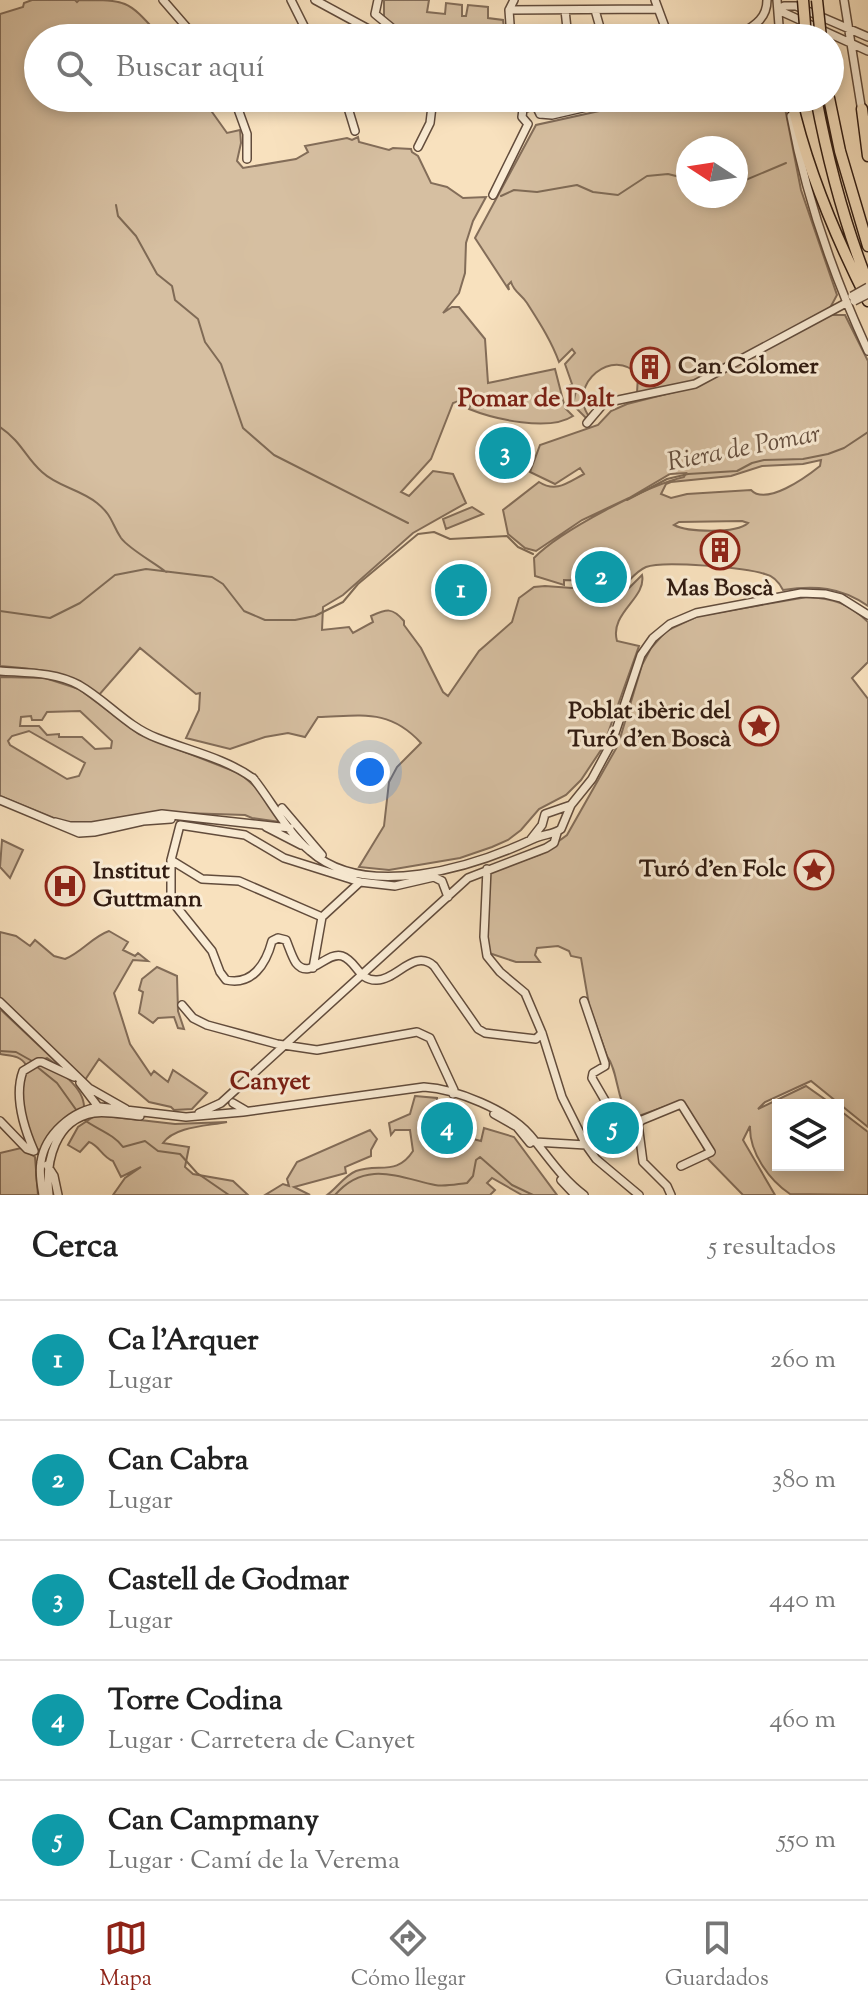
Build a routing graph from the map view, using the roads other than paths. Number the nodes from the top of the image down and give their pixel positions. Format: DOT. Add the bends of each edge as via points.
graph roads {
  1 [pos="163,0"];
  2 [pos="291,0"];
  3 [pos="315,0"];
  4 [pos="378,0"];
  5 [pos="514,0"];
  6 [pos="655,0"];
  7 [pos="777,0"];
  8 [pos="803,0"];
  9 [pos="817,0"];
  10 [pos="844,0"];
  11 [pos="765,1"];
  12 [pos="658,9"];
  13 [pos="509,10"];
  14 [pos="565,10"];
  15 [pos="595,10"];
  16 [pos="778,10"];
  17 [pos="184,24"];
  18 [pos="303,24"];
  19 [pos="359,24"];
  20 [pos="387,24"];
  21 [pos="510,24"];
  22 [pos="566,24"];
  23 [pos="599,24"];
  24 [pos="664,24"];
  25 [pos="756,24"];
  26 [pos="779,24"];
  27 [pos="805,24"];
  28 [pos="809,24"];
  29 [pos="820,24"];
  30 [pos="839,24"];
  31 [pos="844,26"];
  32 [pos="848,28"];
  33 [pos="868,37"];
  34 [pos="844,40"];
  35 [pos="850,43"];
  36 [pos="868,52"];
  37 [pos="855,70"];
  38 [pos="862,109"];
  39 [pos="239,112"];
  40 [pos="349,112"];
  41 [pos="431,112"];
  42 [pos="524,112"];
  43 [pos="564,112"];
  44 [pos="792,112"];
  45 [pos="793,112"];
  46 [pos="819,112"];
  47 [pos="832,112"];
  48 [pos="540,114"];
  49 [pos="528,124"];
  50 [pos="355,131"];
  51 [pos="868,134"];
  52 [pos="418,147"];
  53 [pos="868,156"];
  54 [pos="247,159"];
  55 [pos="493,195"];
  56 [pos="868,246"];
  57 [pos="868,285"];
  58 [pos="868,294"];
  59 [pos="849,301"];
  60 [pos="868,301"];
  61 [pos="868,351"];
  62 [pos="587,423"];
  63 [pos="868,615"];
  64 [pos="0,671"];
  65 [pos="253,778"];
  66 [pos="0,800"];
  67 [pos="571,805"];
  68 [pos="556,812"];
  69 [pos="162,814"];
  70 [pos="193,818"];
  71 [pos="563,819"];
  72 [pos="121,820"];
  73 [pos="55,822"];
  74 [pos="139,822"];
  75 [pos="257,824"];
  76 [pos="542,825"];
  77 [pos="77,826"];
  78 [pos="290,828"];
  79 [pos="96,832"];
  80 [pos="552,833"];
  81 [pos="530,840"];
  82 [pos="310,851"];
  83 [pos="322,855"];
  84 [pos="171,860"];
  85 [pos="336,865"];
  86 [pos="487,869"];
  87 [pos="360,882"];
  88 [pos="448,897"];
  89 [pos="322,917"];
  90 [pos="313,968"];
  91 [pos="362,977"];
  92 [pos="584,1001"];
  93 [pos="0,1002"];
  94 [pos="182,1005"];
  95 [pos="542,1033"];
  96 [pos="286,1045"];
  97 [pos="77,1078"];
  98 [pos="416,1091"];
  99 [pos="90,1093"];
  100 [pos="453,1094"];
  101 [pos="232,1099"];
  102 [pos="221,1103"];
  103 [pos="471,1104"];
  104 [pos="97,1107"];
  105 [pos="247,1111"];
  106 [pos="88,1112"];
  107 [pos="131,1113"];
  108 [pos="229,1113"];
  109 [pos="263,1113"];
  110 [pos="181,1117"];
  111 [pos="205,1119"];
  112 [pos="0,1121"];
  113 [pos="68,1123"];
  114 [pos="517,1127"];
  115 [pos="535,1142"];
  116 [pos="588,1147"];
  117 [pos="34,1151"];
  118 [pos="43,1155"];
  119 [pos="681,1166"];
  120 [pos="50,1193"];
  121 [pos="575,1195"];
  122 [pos="584,1195"];
  123 [pos="639,1195"];
  124 [pos="671,1195"];
  1 -- 17 [label="street"];
  2 -- 18 [label="street"];
  3 -- 19 [label="street"];
  4 -- 20 [label="street" via="375,14"];
  5 -- 13 [label="street"];
  6 -- 12 [label="street"];
  7 -- 16 [label="street"];
  8 -- 27 [label="highway, bridge"];
  9 -- 29 [label="highway, bridge"];
  10 -- 32 [label="street"];
  11 -- 25 [label="street" via="763,19"];
  12 -- 15 [label="street"];
  12 -- 24 [label="street"];
  13 -- 14 [label="street"];
  13 -- 21 [label="street"];
  14 -- 15 [label="street"];
  14 -- 22 [label="street"];
  15 -- 23 [label="street"];
  16 -- 26 [label="street"];
  16 -- 28 [label="street"];
  16 -- 30 [label="street" via="796,6"];
  31 -- 32 [label="street"];
  32 -- 33 [label="street"];
  32 -- 35 [label="street"];
  34 -- 35 [label="street"];
  35 -- 36 [label="street"];
  35 -- 37 [label="street"];
  36 -- 37 [label="street"];
  37 -- 38 [label="street"];
  38 -- 51 [label="street"];
  38 -- 53 [label="highway"];
  39 -- 54 [label="street" via="247,134"];
  40 -- 50 [label="street"];
  41 -- 52 [label="street"];
  42 -- 49 [label="street"];
  43 -- 48 [label="street"];
  44 -- 59 [label="street" via="825,248"];
  45 -- 60 [label="highway" via="819,194"];
  46 -- 57 [label="highway" via="833,177"];
  47 -- 56 [label="highway"];
  48 -- 49 [label="street"];
  49 -- 55 [label="street"];
  57 -- 59 [label="street, bridge"];
  58 -- 59 [label="street, bridge"];
  59 -- 61 [label="street"];
  59 -- 62 [label="street" via="695,384 604,403"];
  63 -- 67 [label="street" via="841,598 801,593 696,613 670,624 641,655 612,742"];
  64 -- 65 [label="street" via="66,679 129,724"];
  65 -- 78 [label="street"];
  65 -- 83 [label="street"];
  66 -- 73 [label="street"];
  67 -- 68 [label="street"];
  67 -- 71 [label="street"];
  68 -- 71 [label="street"];
  68 -- 76 [label="street" via="545,814"];
  69 -- 70 [label="street"];
  69 -- 72 [label="street"];
  69 -- 74 [label="street"];
  70 -- 74 [label="street"];
  70 -- 75 [label="street"];
  71 -- 80 [label="street" via="562,828"];
  72 -- 77 [label="street"];
  72 -- 79 [label="street"];
  73 -- 77 [label="street"];
  73 -- 79 [label="street" via="79,833"];
  74 -- 79 [label="street"];
  75 -- 78 [label="street"];
  75 -- 82 [label="street"];
  76 -- 80 [label="street"];
  76 -- 81 [label="street"];
  77 -- 79 [label="street"];
  78 -- 82 [label="street"];
  78 -- 83 [label="street"];
  80 -- 81 [label="street"];
  80 -- 86 [label="street" via="554,843 549,846"];
  81 -- 85 [label="street" via="495,855 403,876 368,876"];
  82 -- 85 [label="street"];
  83 -- 85 [label="street"];
  84 -- 87 [label="street" via="180,825 245,835 284,858"];
  84 -- 89 [label="street" via="202,879 239,881"];
  84 -- 90 [label="street" via="171,900 212,951 226,980 248,980 278,938 286,940 297,965"];
  86 -- 88 [label="street"];
  86 -- 95 [label="street" via="487,956 525,993"];
  87 -- 88 [label="street" via="395,886 434,877 442,881"];
  87 -- 89 [label="street"];
  88 -- 91 [label="street"];
  89 -- 90 [label="street"];
  90 -- 91 [label="street" via="339,955"];
  91 -- 95 [label="street" via="382,980 416,961 429,962 478,1029 536,1039"];
  91 -- 96 [label="street"];
  92 -- 116 [label="street" via="605,1063 592,1078 610,1109 596,1119 595,1140"];
  93 -- 97 [label="street"];
  94 -- 96 [label="street" via="207,1025"];
  95 -- 116 [label="street" via="562,1097"];
  96 -- 100 [label="street" via="317,1050 417,1032 430,1038"];
  96 -- 101 [label="street"];
  97 -- 99 [label="street"];
  97 -- 117 [label="street" via="51,1064 34,1064 23,1071 19,1089"];
  98 -- 100 [label="street"];
  98 -- 103 [label="street"];
  98 -- 109 [label="street"];
  99 -- 104 [label="street" via="100,1100"];
  99 -- 106 [label="street"];
  99 -- 107 [label="street"];
  100 -- 103 [label="street"];
  100 -- 105 [label="street" via="417,1087"];
  100 -- 115 [label="street" via="504,1114"];
  101 -- 102 [label="street"];
  101 -- 105 [label="street"];
  101 -- 108 [label="street"];
  102 -- 108 [label="street"];
  102 -- 110 [label="street"];
  103 -- 114 [label="street"];
  104 -- 106 [label="street"];
  104 -- 107 [label="street"];
  105 -- 108 [label="street"];
  106 -- 107 [label="street"];
  106 -- 113 [label="street"];
  107 -- 110 [label="street"];
  107 -- 111 [label="street" via="162,1121"];
  108 -- 109 [label="street"];
  108 -- 110 [label="street"];
  108 -- 111 [label="street"];
  109 -- 111 [label="street"];
  112 -- 117 [label="street"];
  113 -- 118 [label="street"];
  113 -- 120 [label="street" via="47,1165"];
  114 -- 115 [label="street"];
  114 -- 121 [label="street"];
  115 -- 116 [label="street"];
  115 -- 122 [label="street"];
  116 -- 123 [label="street"];
  117 -- 118 [label="street"];
  118 -- 120 [label="street" via="40,1163"];
  119 -- 124 [label="street" via="711,1152 681,1104 638,1124 643,1162"];
}
